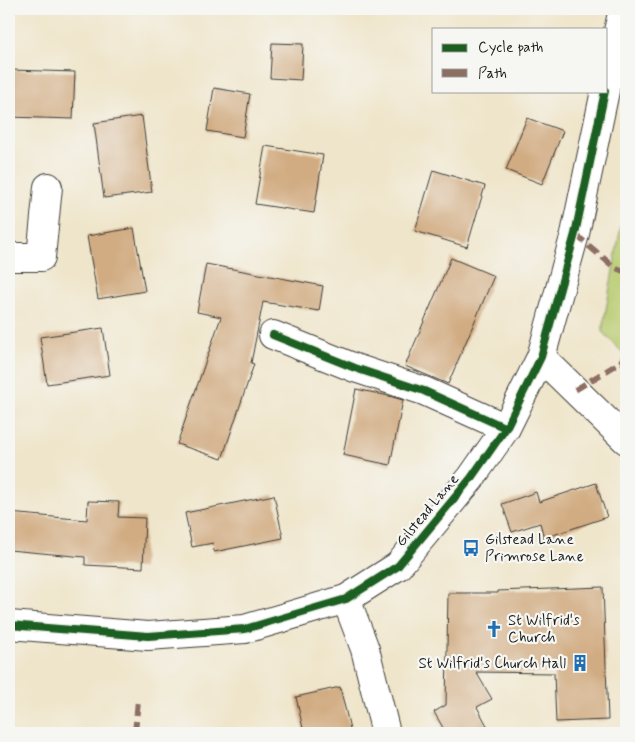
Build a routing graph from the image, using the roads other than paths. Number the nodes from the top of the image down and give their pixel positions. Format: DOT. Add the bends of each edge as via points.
graph roads {
  1 [pos="623,9"];
  2 [pos="608,76"];
  3 [pos="605,92"];
  4 [pos="48,187"];
  5 [pos="9,257"];
  6 [pos="273,335"];
  7 [pos="541,357"];
  8 [pos="506,428"];
  9 [pos="626,440"];
  10 [pos="346,599"];
  11 [pos="9,625"];
  12 [pos="386,733"];
  1 -- 2 [label="street"];
  3 -- 7 [label="street, Gilstead Lane" via="575,234"];
  4 -- 5 [label="street" via="41,257"];
  6 -- 8 [label="street" via="424,391"];
  7 -- 8 [label="street, Gilstead Lane"];
  7 -- 9 [label="street"];
  8 -- 10 [label="street, Gilstead Lane" via="471,478 398,566"];
  10 -- 11 [label="street, Gilstead Lane" via="245,629 148,636"];
  10 -- 12 [label="street" via="365,649"];
}
